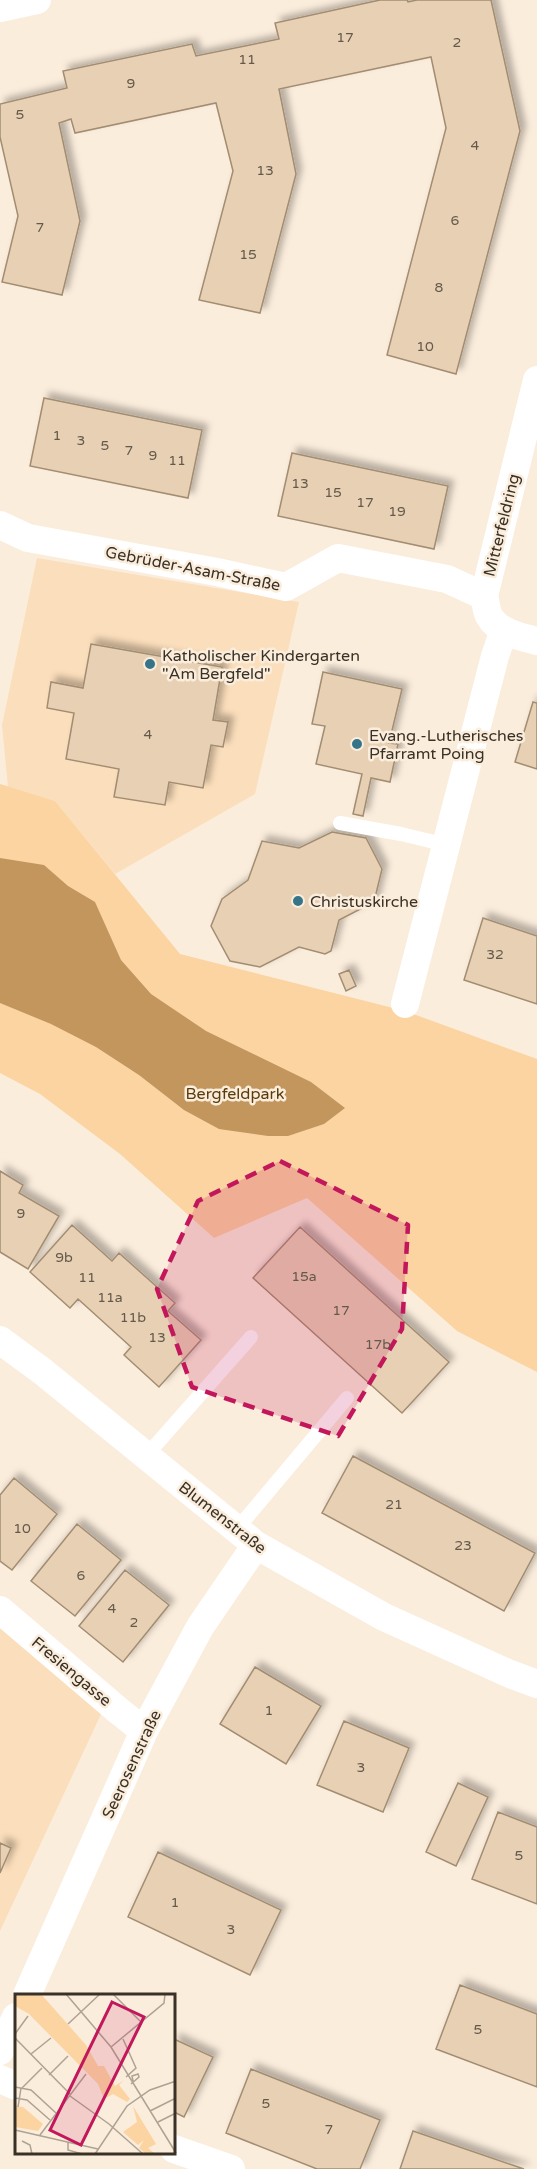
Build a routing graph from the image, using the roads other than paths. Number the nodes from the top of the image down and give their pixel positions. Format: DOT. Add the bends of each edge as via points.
graph roads {
  1 [pos="38,0"];
  2 [pos="0,8"];
  3 [pos="537,380"];
  4 [pos="0,525"];
  5 [pos="484,596"];
  6 [pos="504,630"];
  7 [pos="537,642"];
  8 [pos="340,822"];
  9 [pos="447,844"];
  10 [pos="405,1004"];
  11 [pos="251,1337"];
  12 [pos="0,1340"];
  13 [pos="347,1398"];
  14 [pos="146,1456"];
  15 [pos="246,1537"];
  16 [pos="0,1610"];
  17 [pos="537,1684"];
  18 [pos="144,1731"];
  19 [pos="27,1994"];
  20 [pos="15,2019"];
  21 [pos="0,2051"];
  22 [pos="0,2079"];
  23 [pos="15,2086"];
  24 [pos="176,2150"];
  25 [pos="231,2169"];
  1 -- 2 [label="street"];
  3 -- 5 [label="street, Mitterfeldring"];
  4 -- 5 [label="street, Gebrüder-Asam-Straße" via="28,538 286,587 338,558 447,579"];
  5 -- 6 [label="street, Mitterfeldring" via="489,616"];
  6 -- 7 [label="street"];
  6 -- 9 [label="street"];
  8 -- 9 [label="lane"];
  9 -- 10 [label="street"];
  11 -- 14 [label="lane"];
  12 -- 14 [label="street, Blumenstraße"];
  13 -- 15 [label="lane"];
  14 -- 15 [label="street, Blumenstraße"];
  15 -- 17 [label="street, Blumenstraße" via="384,1617"];
  15 -- 18 [label="street, Seerosenstraße"];
  16 -- 18 [label="street, Fresiengasse"];
  18 -- 19 [label="street, Seerosenstraße"];
  20 -- 21 [label="street"];
  22 -- 23 [label="street"];
  24 -- 25 [label="street"];
}
